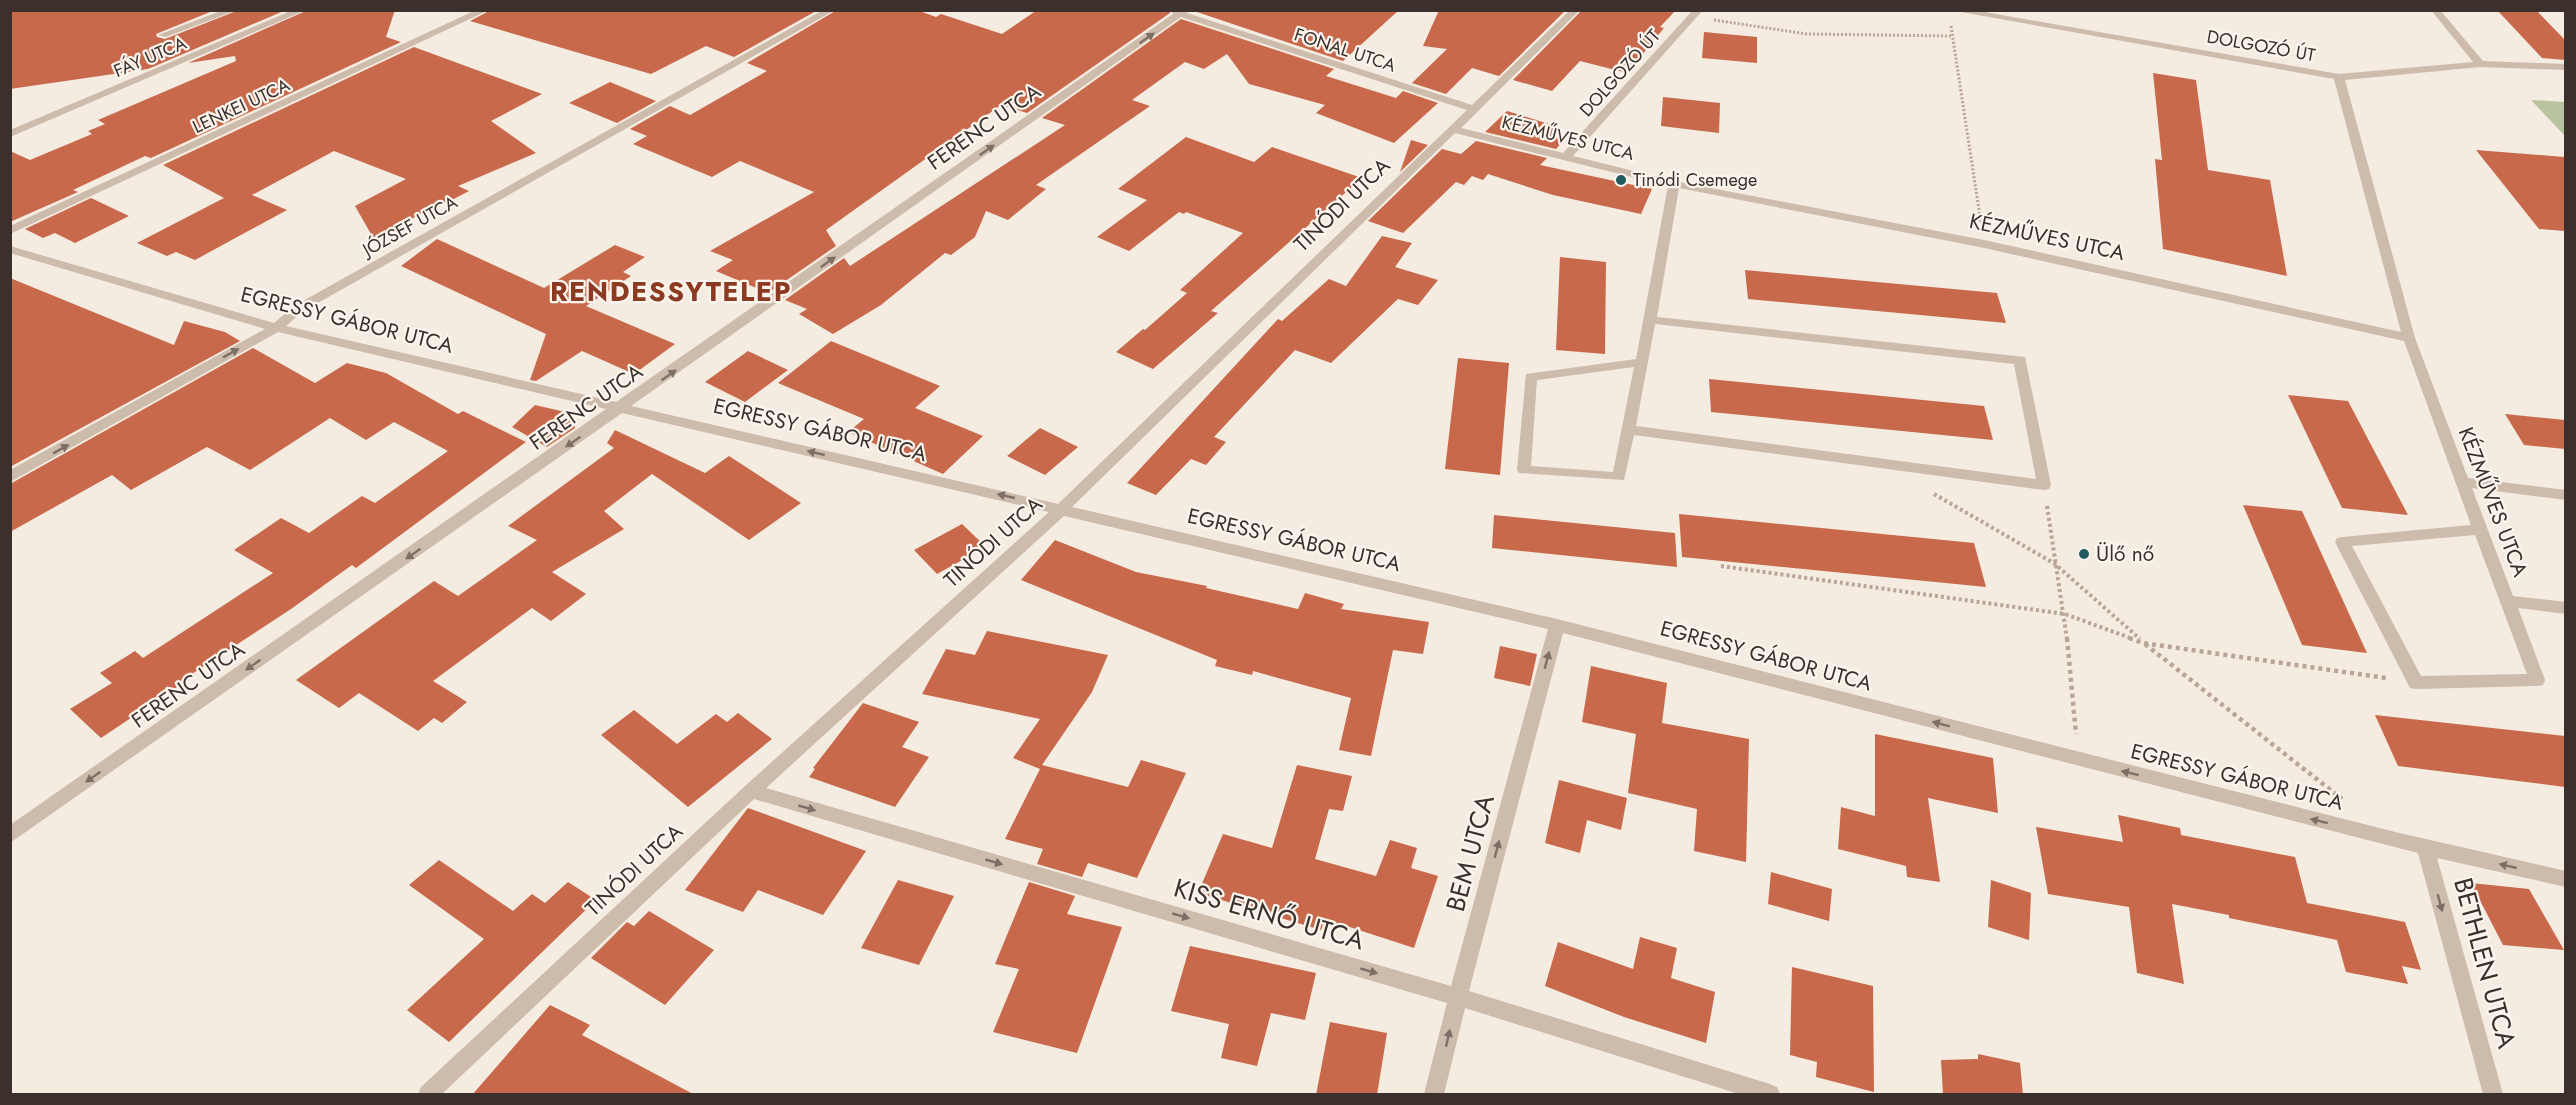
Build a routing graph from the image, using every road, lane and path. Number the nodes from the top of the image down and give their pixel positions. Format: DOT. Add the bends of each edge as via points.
graph roads {
  1 [pos="233,10"];
  2 [pos="302,10"];
  3 [pos="485,10"];
  4 [pos="831,10"];
  5 [pos="1576,10"];
  6 [pos="2435,10"];
  7 [pos="1179,12"];
  8 [pos="1697,14"];
  9 [pos="1952,15"];
  10 [pos="163,35"];
  11 [pos="1952,36"];
  12 [pos="2480,64"];
  13 [pos="2565,67"];
  14 [pos="2339,77"];
  15 [pos="1475,109"];
  16 [pos="1452,129"];
  17 [pos="10,134"];
  18 [pos="1566,157"];
  19 [pos="1674,184"];
  20 [pos="10,231"];
  21 [pos="1984,244"];
  22 [pos="10,249"];
  23 [pos="1650,320"];
  24 [pos="276,328"];
  25 [pos="2409,338"];
  26 [pos="1642,362"];
  27 [pos="621,408"];
  28 [pos="1629,430"];
  29 [pos="10,477"];
  30 [pos="2463,482"];
  31 [pos="2044,485"];
  32 [pos="1932,493"];
  33 [pos="2565,495"];
  34 [pos="1063,508"];
  35 [pos="2481,529"];
  36 [pos="2055,564"];
  37 [pos="1720,566"];
  38 [pos="2508,601"];
  39 [pos="2565,608"];
  40 [pos="2066,614"];
  41 [pos="1557,625"];
  42 [pos="2143,643"];
  43 [pos="2416,683"];
  44 [pos="2078,760"];
  45 [pos="751,791"];
  46 [pos="2348,804"];
  47 [pos="10,835"];
  48 [pos="2425,846"];
  49 [pos="2565,879"];
  50 [pos="1458,997"];
  51 [pos="428,1095"];
  52 [pos="1434,1095"];
  53 [pos="1770,1095"];
  54 [pos="2493,1095"];
  1 -- 10 [label="street"];
  2 -- 17 [label="street, FÁY UTCA"];
  3 -- 20 [label="street, LENKEI UTCA"];
  4 -- 24 [label="street, JÓZSEF UTCA" via="298,309"];
  5 -- 15 [label="street, TINÓDI UTCA"];
  6 -- 12 [label="street"];
  7 -- 15 [label="street, FONAL UTCA"];
  27 -- 7 [label="street, FERENC UTCA, one-way"];
  8 -- 11 [label="path" via="1807,34"];
  8 -- 18 [label="street, DOLGOZÓ ÚT"];
  9 -- 11 [label="path"];
  9 -- 14 [label="street, DOLGOZÓ ÚT"];
  11 -- 21 [label="path"];
  12 -- 13 [label="street, DOLGOZÓ ÚT"];
  12 -- 14 [label="street, DOLGOZÓ ÚT"];
  14 -- 25 [label="street, KÉZMŰVES UTCA"];
  15 -- 16 [label="street, TINÓDI UTCA"];
  16 -- 18 [label="street, KÉZMŰVES UTCA"];
  16 -- 34 [label="street, TINÓDI UTCA"];
  18 -- 19 [label="street, KÉZMŰVES UTCA"];
  19 -- 21 [label="street, KÉZMŰVES UTCA"];
  19 -- 23 [label="street"];
  21 -- 25 [label="street, KÉZMŰVES UTCA"];
  22 -- 24 [label="street, EGRESSY GÁBOR UTCA"];
  23 -- 26 [label="street"];
  23 -- 31 [label="street" via="2020,360"];
  24 -- 27 [label="street, EGRESSY GÁBOR UTCA"];
  29 -- 24 [label="street, JÓZSEF UTCA, one-way"];
  25 -- 30 [label="street, KÉZMŰVES UTCA"];
  26 -- 28 [label="street"];
  26 -- 28 [label="street" via="1531,377 1524,471 1619,477"];
  34 -- 27 [label="street, EGRESSY GÁBOR UTCA, one-way"];
  27 -- 47 [label="street, FERENC UTCA, one-way"];
  28 -- 31 [label="street"];
  30 -- 33 [label="street"];
  30 -- 35 [label="street, KÉZMŰVES UTCA"];
  31 -- 36 [label="path"];
  32 -- 36 [label="path"];
  34 -- 41 [label="street, EGRESSY GÁBOR UTCA"];
  34 -- 45 [label="street, TINÓDI UTCA"];
  35 -- 38 [label="street, KÉZMŰVES UTCA"];
  35 -- 43 [label="street" via="2342,542"];
  36 -- 40 [label="path"];
  36 -- 42 [label="path"];
  37 -- 40 [label="path"];
  38 -- 39 [label="street"];
  38 -- 43 [label="street, KÉZMŰVES UTCA" via="2537,680"];
  40 -- 42 [label="path"];
  40 -- 44 [label="path"];
  44 -- 41 [label="street, EGRESSY GÁBOR UTCA, one-way"];
  50 -- 41 [label="street, BEM UTCA, one-way"];
  42 -- 43 [label="path"];
  42 -- 46 [label="path"];
  48 -- 44 [label="street, EGRESSY GÁBOR UTCA, one-way"];
  45 -- 50 [label="street, KISS ERNŐ UTCA, one-way"];
  45 -- 51 [label="street, TINÓDI UTCA"];
  49 -- 48 [label="street, EGRESSY GÁBOR UTCA, one-way"];
  48 -- 54 [label="street, BETHLEN UTCA, one-way"];
  52 -- 50 [label="street, BEM UTCA, one-way"];
  50 -- 53 [label="street, KISS ERNŐ UTCA"];
}
